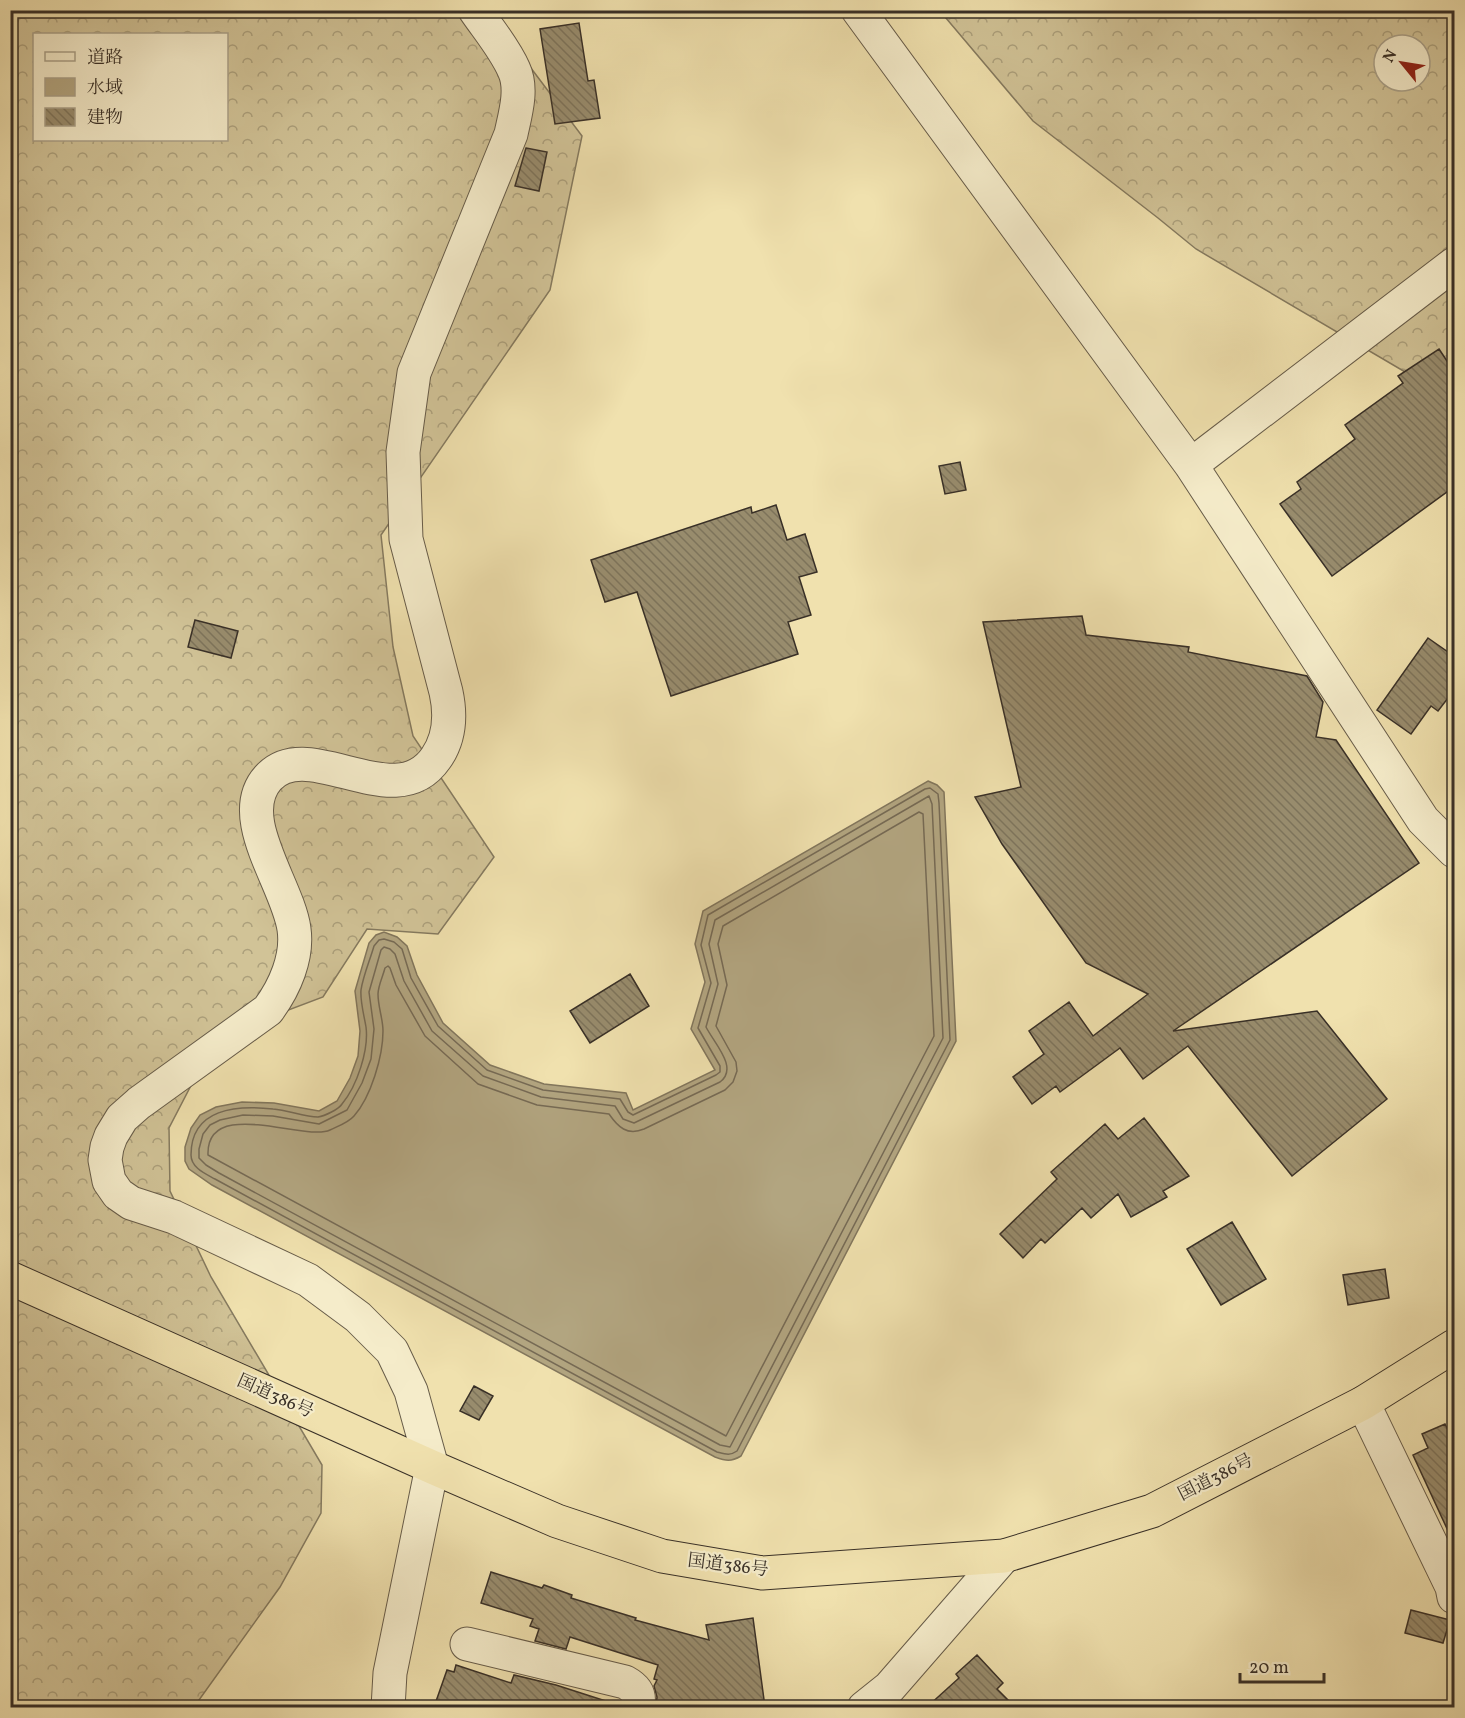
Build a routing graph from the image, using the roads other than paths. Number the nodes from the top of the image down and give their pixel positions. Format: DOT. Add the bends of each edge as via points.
graph roads {
  1 [pos="475,10"];
  2 [pos="858,10"];
  3 [pos="1455,264"];
  4 [pos="1191,465"];
  5 [pos="1455,851"];
  6 [pos="10,1278"];
  7 [pos="1455,1346"];
  8 [pos="1363,1403"];
  9 [pos="432,1467"];
  10 [pos="1004,1556"];
  11 [pos="1455,1597"];
  12 [pos="467,1644"];
  13 [pos="388,1707"];
  14 [pos="637,1707"];
  15 [pos="864,1707"];
  1 -- 9 [label="street" via="515,71 517,107 511,134 414,372 403,452 406,540 446,692 446,738 431,766 419,776 393,782 294,764 279,767 266,779 255,810 294,929 286,980 268,1010 122,1118 111,1136 105,1160 109,1181 131,1203 174,1217 308,1280 358,1317 392,1351 411,1391"];
  2 -- 4 [label="street"];
  3 -- 4 [label="street"];
  4 -- 5 [label="street" via="1423,820"];
  6 -- 9 [label="highway, 国道386号"];
  7 -- 8 [label="highway, 国道386号"];
  8 -- 10 [label="highway, 国道386号" via="1152,1511"];
  8 -- 11 [label="street"];
  9 -- 10 [label="highway, 国道386号" via="557,1521 662,1557 762,1573"];
  9 -- 13 [label="street" via="390,1673"];
  10 -- 15 [label="street" via="889,1688"];
  12 -- 14 [label="street" via="625,1682 637,1691"];
}
